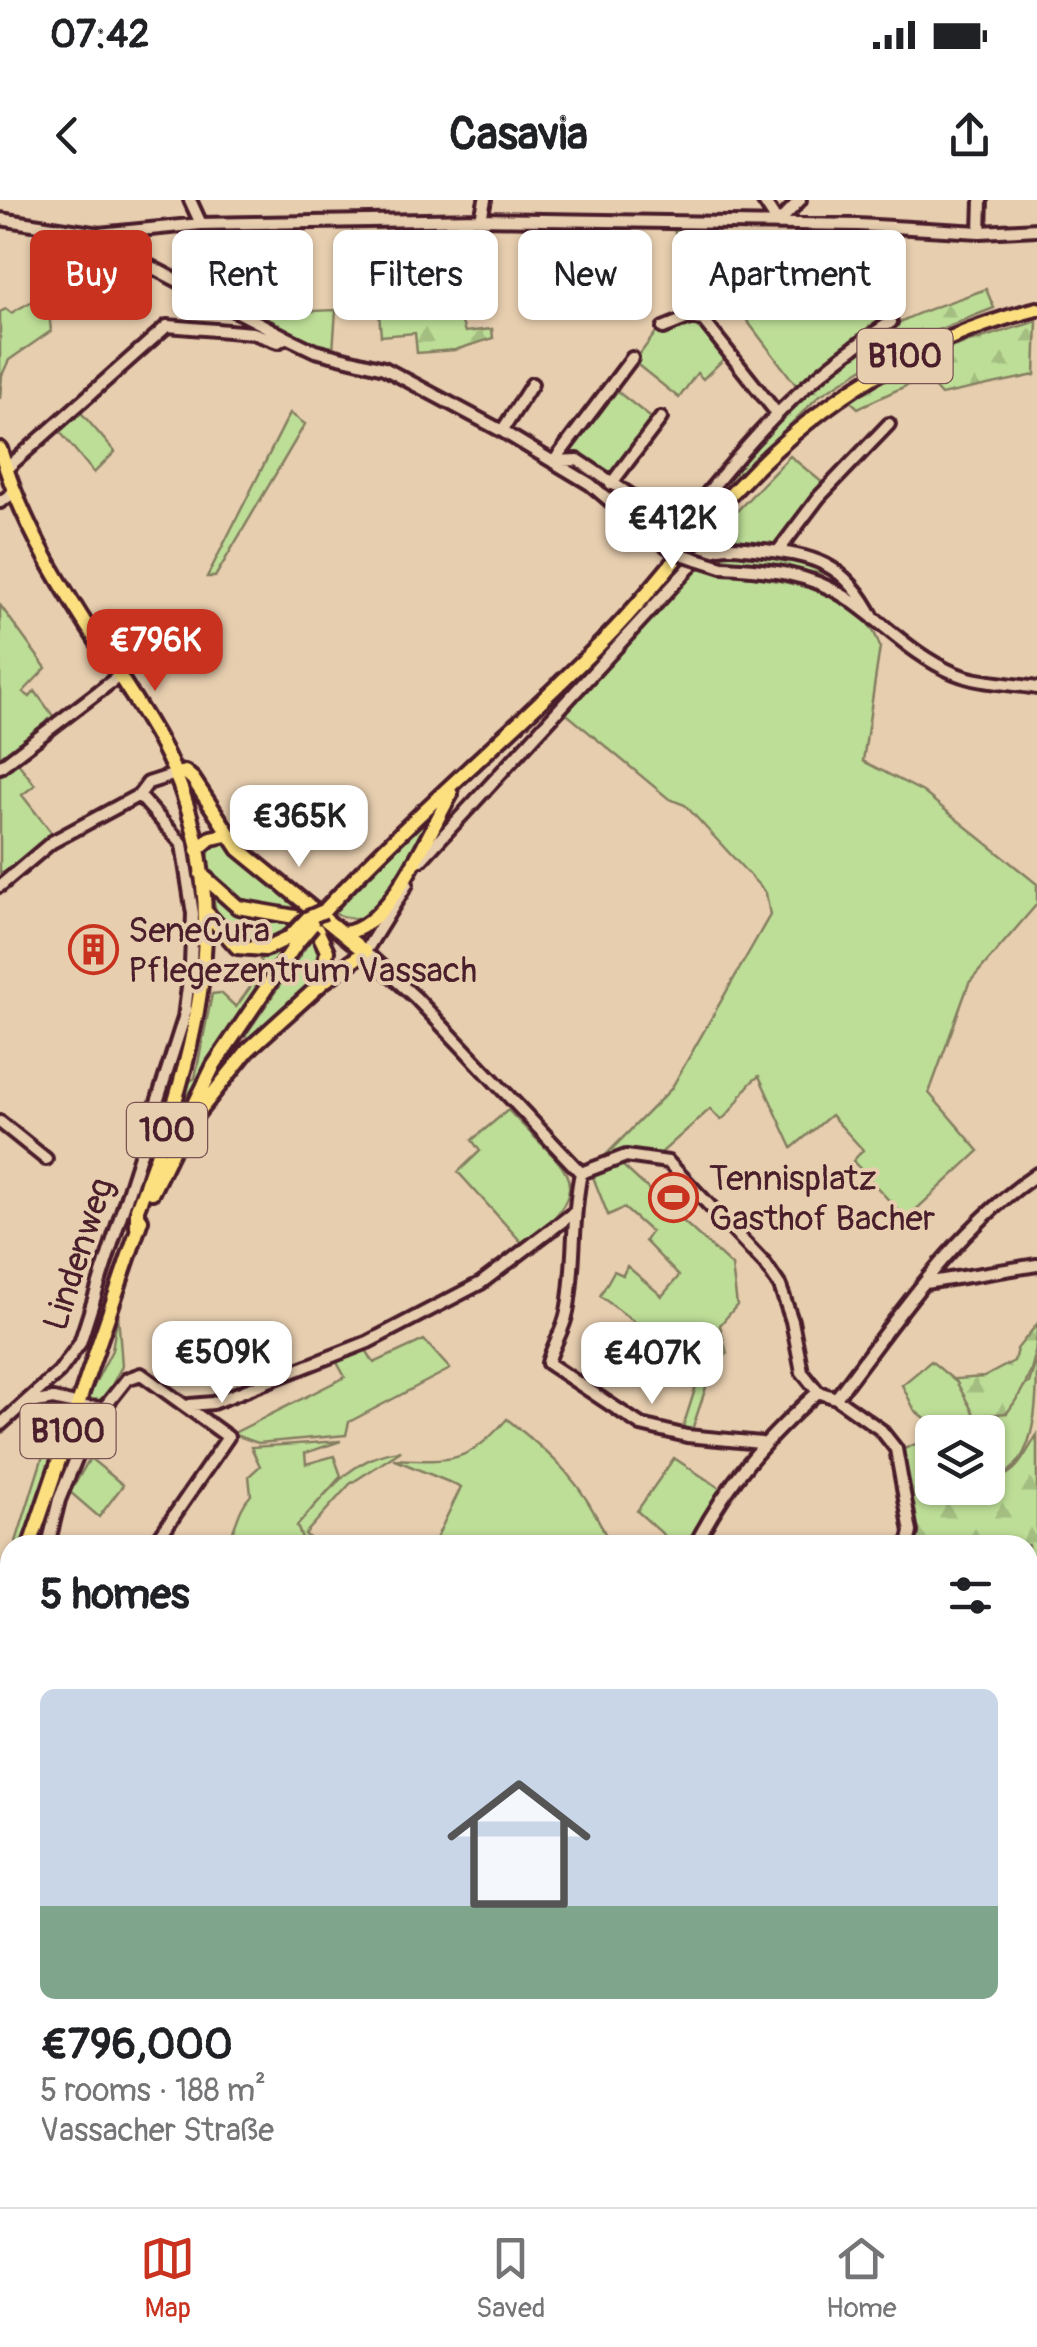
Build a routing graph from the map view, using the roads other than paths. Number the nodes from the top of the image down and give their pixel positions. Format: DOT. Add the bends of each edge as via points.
graph roads {
  1 [pos="190,200"];
  2 [pos="486,200"];
  3 [pos="763,200"];
  4 [pos="800,200"];
  5 [pos="981,200"];
  6 [pos="0,219"];
  7 [pos="481,219"];
  8 [pos="202,224"];
  9 [pos="778,224"];
  10 [pos="1037,228"];
  11 [pos="72,230"];
  12 [pos="140,230"];
  13 [pos="980,232"];
  14 [pos="152,267"];
  15 [pos="1037,309"];
  16 [pos="890,322"];
  17 [pos="663,328"];
  18 [pos="286,337"];
  19 [pos="632,358"];
  20 [pos="532,384"];
  21 [pos="775,411"];
  22 [pos="661,418"];
  23 [pos="889,424"];
  24 [pos="502,431"];
  25 [pos="0,449"];
  26 [pos="554,461"];
  27 [pos="6,469"];
  28 [pos="611,484"];
  29 [pos="15,492"];
  30 [pos="0,502"];
  31 [pos="779,550"];
  32 [pos="874,619"];
  33 [pos="119,676"];
  34 [pos="1037,688"];
  35 [pos="0,766"];
  36 [pos="176,774"];
  37 [pos="460,780"];
  38 [pos="139,795"];
  39 [pos="226,834"];
  40 [pos="198,850"];
  41 [pos="201,874"];
  42 [pos="1,882"];
  43 [pos="205,910"];
  44 [pos="344,933"];
  45 [pos="293,940"];
  46 [pos="365,952"];
  47 [pos="321,984"];
  48 [pos="0,1122"];
  49 [pos="173,1143"];
  50 [pos="46,1158"];
  51 [pos="581,1173"];
  52 [pos="1037,1174"];
  53 [pos="572,1214"];
  54 [pos="138,1227"];
  55 [pos="1037,1264"];
  56 [pos="924,1284"];
  57 [pos="59,1372"];
  58 [pos="818,1392"];
  59 [pos="836,1398"];
  60 [pos="72,1403"];
  61 [pos="26,1405"];
  62 [pos="190,1405"];
  63 [pos="96,1410"];
  64 [pos="0,1425"];
  65 [pos="762,1442"];
  66 [pos="33,1535"];
  67 [pos="50,1535"];
  68 [pos="161,1535"];
  69 [pos="699,1535"];
  70 [pos="910,1535"];
  1 -- 8 [label="street"];
  2 -- 7 [label="street"];
  3 -- 9 [label="street"];
  4 -- 9 [label="street"];
  5 -- 13 [label="street"];
  6 -- 11 [label="street"];
  7 -- 8 [label="street"];
  7 -- 9 [label="street"];
  8 -- 12 [label="street"];
  9 -- 13 [label="street"];
  10 -- 13 [label="street"];
  14 -- 18 [label="street"];
  15 -- 37 [label="main road, B100" via="936,341 820,410 736,489 602,644"];
  16 -- 21 [label="street"];
  17 -- 21 [label="street" via="688,318 704,320"];
  18 -- 24 [label="street" via="384,368"];
  18 -- 27 [label="street" via="278,342 253,333 168,326"];
  19 -- 26 [label="street"];
  20 -- 24 [label="street"];
  21 -- 28 [label="street" via="674,525"];
  22 -- 28 [label="street"];
  23 -- 31 [label="street"];
  24 -- 26 [label="street"];
  25 -- 27 [label="main road"];
  26 -- 28 [label="street" via="578,460"];
  26 -- 32 [label="street, bridge" via="676,552 722,567 802,578"];
  27 -- 29 [label="main road"];
  29 -- 30 [label="street"];
  29 -- 33 [label="main road" via="51,569"];
  31 -- 32 [label="street" via="832,566 861,594"];
  31 -- 46 [label="street" via="727,545 701,555 426,852"];
  32 -- 34 [label="street" via="951,672"];
  33 -- 35 [label="street"];
  33 -- 36 [label="main road"];
  36 -- 38 [label="street" via="148,783"];
  36 -- 39 [label="main road" via="192,779"];
  36 -- 40 [label="main road, 100"];
  37 -- 44 [label="main road" via="384,910 362,930"];
  37 -- 45 [label="main road, B100, bridge" via="324,912 308,918"];
  38 -- 42 [label="street" via="52,842"];
  38 -- 57 [label="street, Lindenweg" via="178,836 185,854 193,914 184,1018 80,1343"];
  39 -- 40 [label="main road"];
  39 -- 44 [label="main road"];
  40 -- 41 [label="main road, 100"];
  41 -- 43 [label="main road, 100"];
  41 -- 47 [label="main road" via="238,907 295,917 317,930 327,951"];
  43 -- 45 [label="main road" via="237,948"];
  43 -- 54 [label="main road, 100" via="203,992 186,1070 136,1209"];
  44 -- 46 [label="main road"];
  45 -- 49 [label="main road, B100"];
  46 -- 47 [label="main road, 100"];
  46 -- 51 [label="street"];
  47 -- 49 [label="main road, 100" via="248,1050"];
  48 -- 50 [label="street"];
  49 -- 54 [label="main road, B100"];
  51 -- 53 [label="street"];
  51 -- 58 [label="street" via="626,1156 668,1162 780,1286 802,1372"];
  52 -- 56 [label="street" via="977,1222"];
  53 -- 62 [label="street" via="481,1283 368,1342 213,1403"];
  53 -- 65 [label="street" via="575,1252 566,1317 548,1363 641,1425"];
  54 -- 66 [label="main road, B100"];
  55 -- 56 [label="street"];
  56 -- 59 [label="street"];
  57 -- 60 [label="street"];
  57 -- 61 [label="street, Lindenweg"];
  58 -- 59 [label="street"];
  58 -- 65 [label="street"];
  59 -- 70 [label="street" via="896,1449"];
  60 -- 61 [label="street"];
  60 -- 63 [label="street"];
  61 -- 64 [label="street, Lindenweg"];
  62 -- 63 [label="street" via="141,1374"];
  62 -- 68 [label="street" via="228,1437"];
  63 -- 67 [label="street"];
  65 -- 69 [label="street"];
}
